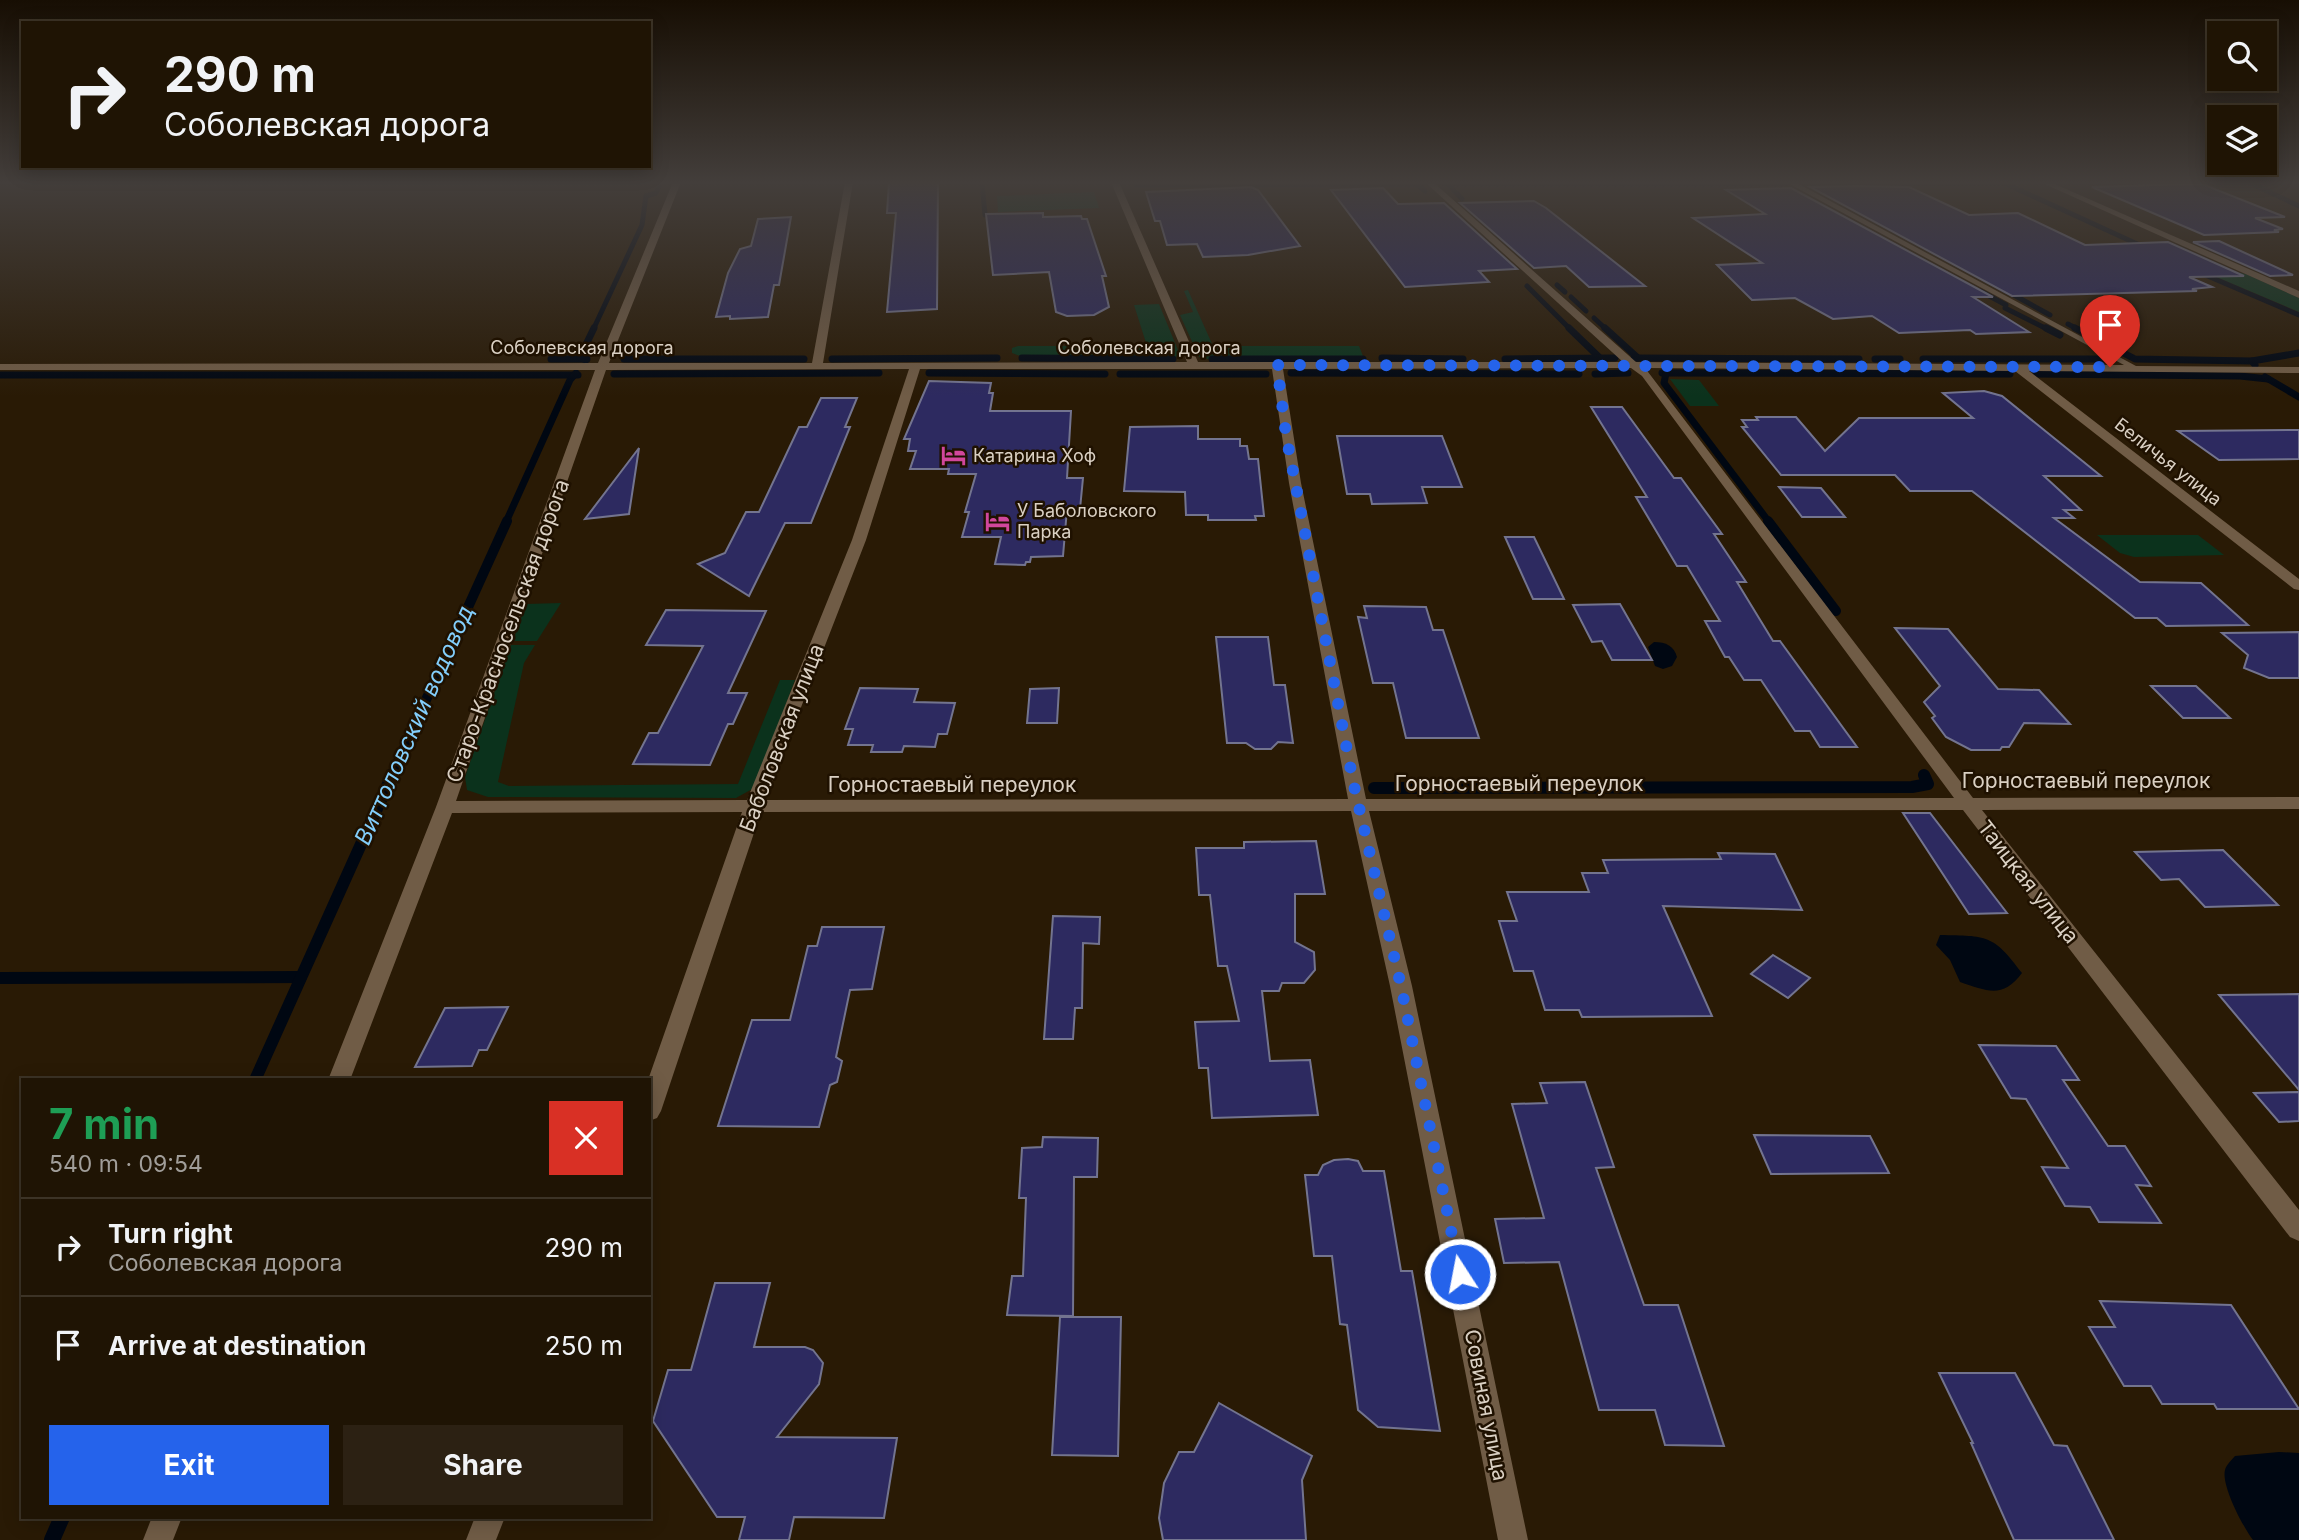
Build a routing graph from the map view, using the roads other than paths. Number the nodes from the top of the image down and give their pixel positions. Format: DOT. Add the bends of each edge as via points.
graph roads {
  1 [pos="648,254"];
  2 [pos="836,254"];
  3 [pos="1146,254"];
  4 [pos="1510,254"];
  5 [pos="1924,254"];
  6 [pos="2206,254"];
  7 [pos="2299,295"];
  8 [pos="817,365"];
  9 [pos="916,365"];
  10 [pos="1194,365"];
  11 [pos="1277,365"];
  12 [pos="1635,365"];
  13 [pos="602,366"];
  14 [pos="2015,366"];
  15 [pos="0,367"];
  16 [pos="2134,367"];
  17 [pos="2293,370"];
  18 [pos="2299,376"];
  19 [pos="2299,586"];
  20 [pos="1357,794"];
  21 [pos="2299,803"];
  22 [pos="1969,805"];
  23 [pos="446,807"];
  24 [pos="753,808"];
  25 [pos="340,1078"];
  26 [pos="651,1105"];
  27 [pos="2299,1229"];
  28 [pos="166,1519"];
  29 [pos="489,1519"];
  30 [pos="158,1540"];
  31 [pos="481,1540"];
  32 [pos="1513,1540"];
  1 -- 13 [label="street, Старо-Красносельская дорога"];
  2 -- 8 [label="street"];
  3 -- 10 [label="street"];
  4 -- 12 [label="street, Таицкая улица"];
  5 -- 16 [label="street"];
  6 -- 7 [label="street"];
  8 -- 9 [label="street, Соболевская дорога"];
  8 -- 13 [label="street, Соболевская дорога"];
  9 -- 10 [label="street, Соболевская дорога"];
  9 -- 24 [label="street, Баболовская улица" via="859,540"];
  10 -- 11 [label="street, Соболевская дорога"];
  11 -- 12 [label="street, Соболевская дорога"];
  11 -- 20 [label="street, Совиная улица" via="1293,471"];
  12 -- 14 [label="street, Соболевская дорога"];
  12 -- 22 [label="street, Таицкая улица"];
  13 -- 15 [label="street, Соболевская дорога"];
  13 -- 23 [label="street, Старо-Красносельская дорога"];
  14 -- 16 [label="street, Соболевская дорога"];
  14 -- 19 [label="street, Беличья улица"];
  16 -- 17 [label="street, Соболевская дорога"];
  17 -- 18 [label="street"];
  20 -- 22 [label="street, Горностаевый переулок"];
  20 -- 24 [label="street, Горностаевый переулок"];
  20 -- 32 [label="street, Совиная улица" via="1434,1142"];
  21 -- 22 [label="street, Горностаевый переулок"];
  22 -- 27 [label="street, Таицкая улица"];
  23 -- 24 [label="street, Горностаевый переулок"];
  23 -- 25 [label="street, Старо-Красносельская дорога"];
  24 -- 26 [label="street, Баболовская улица"];
  28 -- 30 [label="street"];
  29 -- 31 [label="street"];
}
